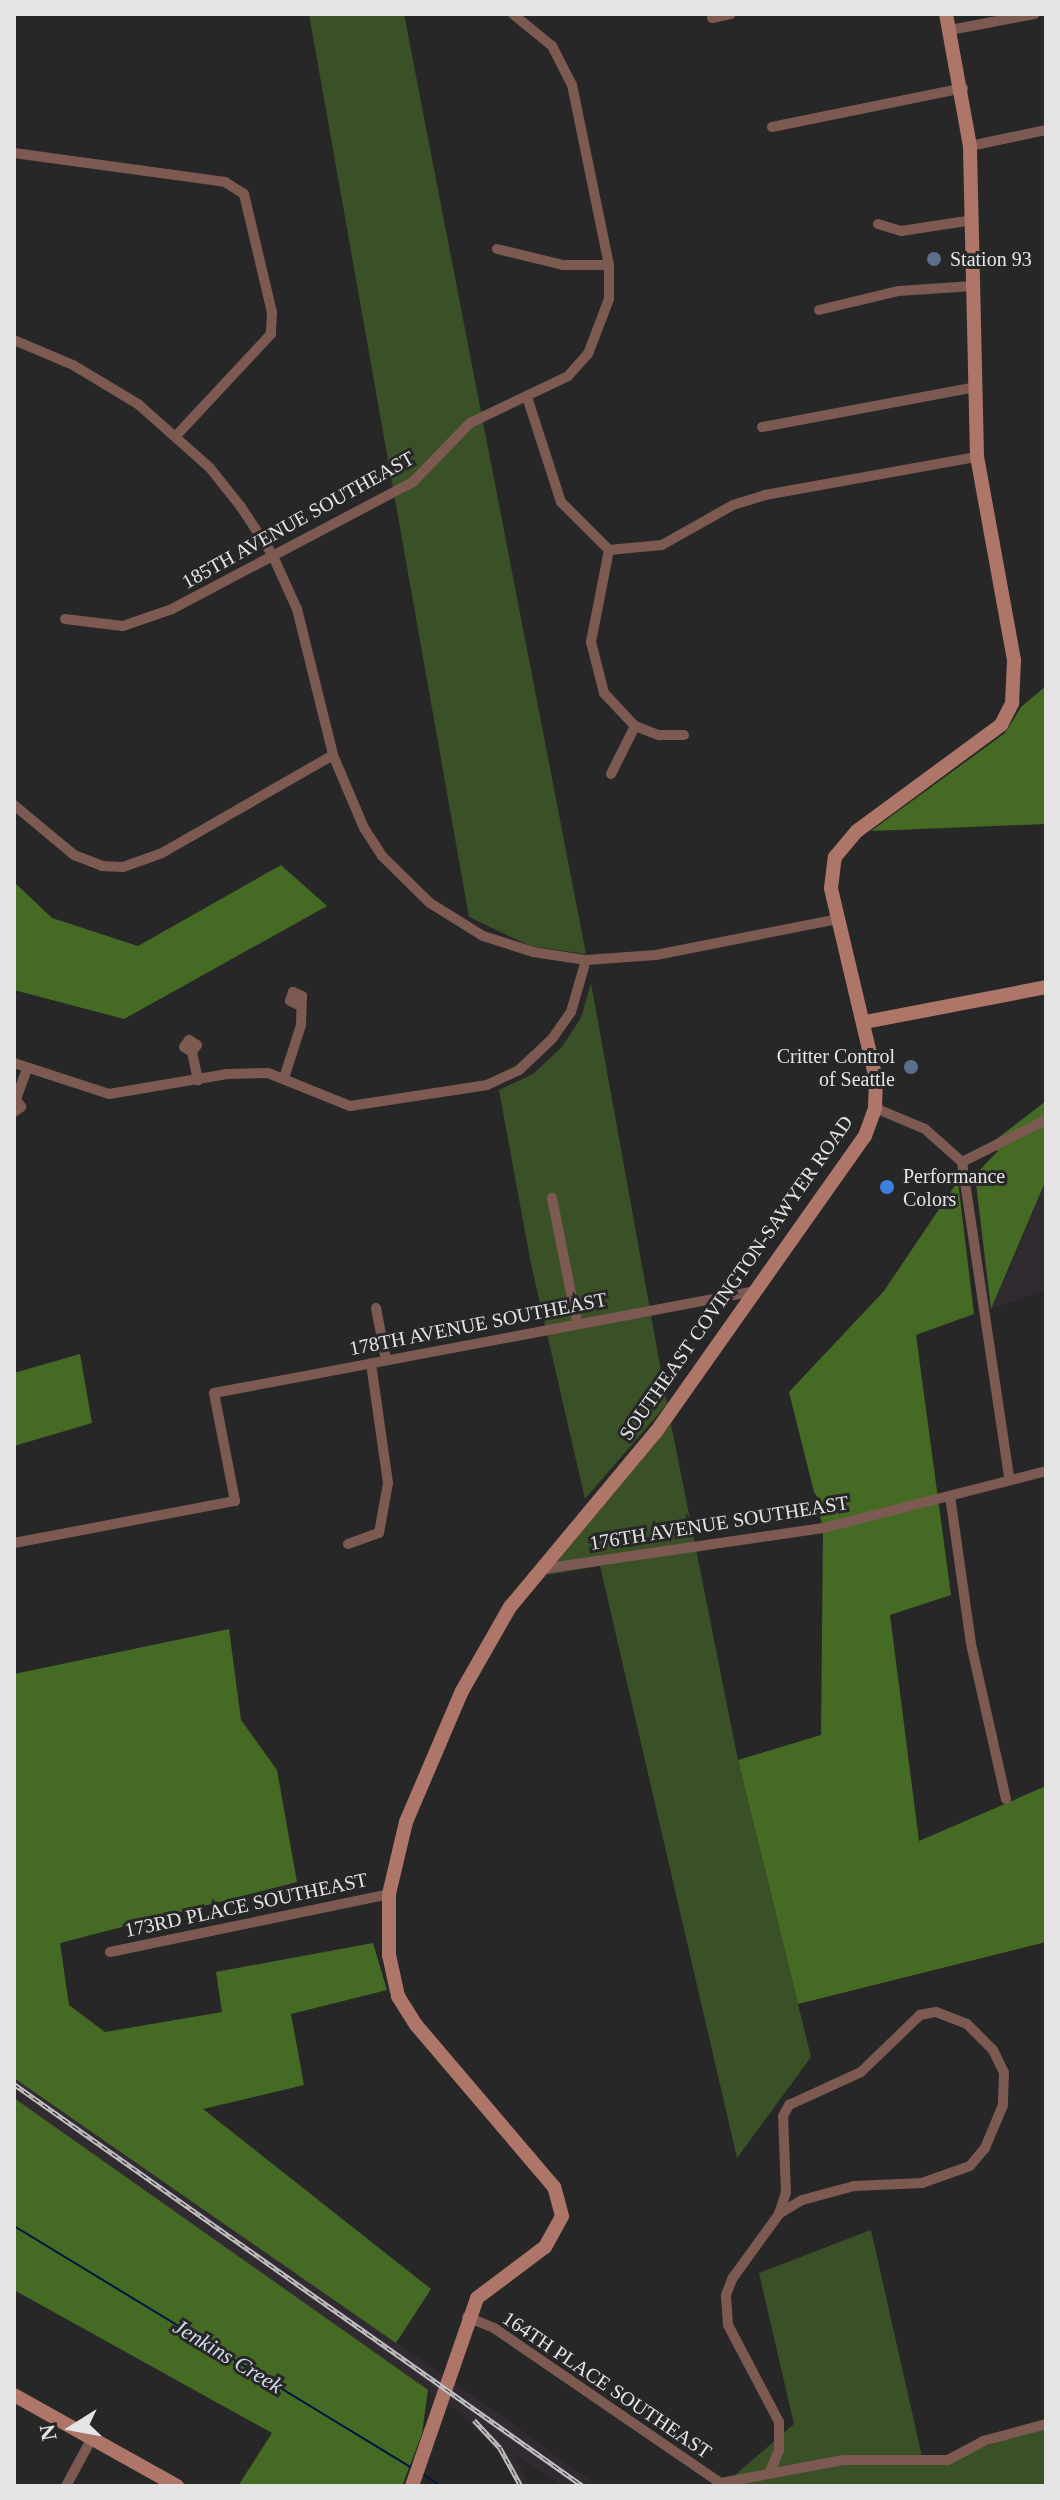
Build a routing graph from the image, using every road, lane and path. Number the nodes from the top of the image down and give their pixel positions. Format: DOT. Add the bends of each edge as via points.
graph roads {
  1 [pos="731,14"];
  2 [pos="946,14"];
  3 [pos="1035,14"];
  4 [pos="518,15"];
  5 [pos="712,18"];
  6 [pos="950,30"];
  7 [pos="963,88"];
  8 [pos="772,127"];
  9 [pos="1046,130"];
  10 [pos="970,146"];
  11 [pos="14,153"];
  12 [pos="973,220"];
  13 [pos="878,224"];
  14 [pos="497,249"];
  15 [pos="609,265"];
  16 [pos="974,286"];
  17 [pos="819,310"];
  18 [pos="14,340"];
  19 [pos="975,387"];
  20 [pos="528,400"];
  21 [pos="762,427"];
  22 [pos="176,436"];
  23 [pos="977,457"];
  24 [pos="609,550"];
  25 [pos="272,554"];
  26 [pos="65,619"];
  27 [pos="635,726"];
  28 [pos="684,735"];
  29 [pos="333,755"];
  30 [pos="611,774"];
  31 [pos="14,805"];
  32 [pos="838,919"];
  33 [pos="586,960"];
  34 [pos="1046,987"];
  35 [pos="299,1005"];
  36 [pos="865,1022"];
  37 [pos="192,1052"];
  38 [pos="14,1063"];
  39 [pos="27,1069"];
  40 [pos="284,1078"];
  41 [pos="198,1080"];
  42 [pos="15,1098"];
  43 [pos="875,1108"];
  44 [pos="14,1112"];
  45 [pos="1046,1120"];
  46 [pos="962,1162"];
  47 [pos="552,1198"];
  48 [pos="750,1292"];
  49 [pos="376,1308"];
  50 [pos="577,1323"];
  51 [pos="386,1360"];
  52 [pos="371,1363"];
  53 [pos="1046,1471"];
  54 [pos="1009,1478"];
  55 [pos="950,1496"];
  56 [pos="14,1543"];
  57 [pos="348,1544"];
  58 [pos="537,1569"];
  59 [pos="1006,1799"];
  60 [pos="389,1894"];
  61 [pos="110,1952"];
  62 [pos="779,2214"];
  63 [pos="467,2317"];
  64 [pos="14,2395"];
  65 [pos="1046,2424"];
  66 [pos="92,2438"];
  67 [pos="769,2474"];
  68 [pos="723,2484"];
  69 [pos="66,2486"];
  70 [pos="177,2486"];
  71 [pos="412,2486"];
  1 -- 5 [label="street"];
  2 -- 6 [label="street, SOUTHEAST COVINGTON-SAWYER ROAD"];
  3 -- 6 [label="street"];
  4 -- 15 [label="street, 185TH AVENUE SOUTHEAST" via="552,46 572,85"];
  6 -- 7 [label="street, SOUTHEAST COVINGTON-SAWYER ROAD"];
  7 -- 8 [label="street"];
  7 -- 10 [label="street, SOUTHEAST COVINGTON-SAWYER ROAD"];
  9 -- 10 [label="street"];
  10 -- 12 [label="street, SOUTHEAST COVINGTON-SAWYER ROAD"];
  11 -- 22 [label="street" via="233,184 244,194 272,312 271,334"];
  12 -- 13 [label="street" via="901,231"];
  12 -- 16 [label="street, SOUTHEAST COVINGTON-SAWYER ROAD"];
  14 -- 15 [label="street" via="563,265"];
  15 -- 20 [label="street, 185TH AVENUE SOUTHEAST" via="609,299 588,354 568,376"];
  16 -- 17 [label="street" via="898,291"];
  16 -- 19 [label="street, SOUTHEAST COVINGTON-SAWYER ROAD"];
  18 -- 22 [label="street" via="73,365 127,397"];
  19 -- 21 [label="street"];
  19 -- 23 [label="street, SOUTHEAST COVINGTON-SAWYER ROAD"];
  20 -- 24 [label="street" via="561,502"];
  20 -- 25 [label="street, 185TH AVENUE SOUTHEAST" via="479,417 413,482"];
  22 -- 25 [label="street" via="210,468"];
  23 -- 24 [label="street" via="765,495 733,505 646,550"];
  23 -- 32 [label="street, SOUTHEAST COVINGTON-SAWYER ROAD" via="1014,660 1012,703 1001,725 840,848 830,875"];
  24 -- 27 [label="street" via="591,642 593,659 612,707"];
  25 -- 26 [label="street, 185TH AVENUE SOUTHEAST" via="136,623 97,626"];
  25 -- 29 [label="street" via="311,653"];
  27 -- 28 [label="street" via="659,735"];
  27 -- 30 [label="street"];
  29 -- 31 [label="street" via="142,862 111,868 87,862"];
  29 -- 33 [label="street" via="382,856 430,903 483,936 533,952"];
  32 -- 33 [label="street" via="656,955"];
  32 -- 36 [label="street, SOUTHEAST COVINGTON-SAWYER ROAD"];
  33 -- 40 [label="street" via="571,1012 552,1039 519,1070 487,1085 350,1106"];
  34 -- 36 [label="street"];
  35 -- 40 [label="street" via="300,1034"];
  36 -- 43 [label="street, SOUTHEAST COVINGTON-SAWYER ROAD" via="876,1079"];
  37 -- 41 [label="street"];
  38 -- 39 [label="street"];
  39 -- 41 [label="street" via="98,1093"];
  39 -- 42 [label="street"];
  40 -- 41 [label="street" via="254,1072"];
  42 -- 44 [label="street" via="21,1107"];
  43 -- 46 [label="street" via="925,1129"];
  43 -- 48 [label="street, SOUTHEAST COVINGTON-SAWYER ROAD" via="865,1136"];
  45 -- 46 [label="street"];
  46 -- 54 [label="street"];
  47 -- 50 [label="street"];
  48 -- 50 [label="street, 178TH AVENUE SOUTHEAST"];
  48 -- 58 [label="street, SOUTHEAST COVINGTON-SAWYER ROAD" via="656,1432"];
  49 -- 51 [label="street"];
  50 -- 51 [label="street, 178TH AVENUE SOUTHEAST"];
  51 -- 52 [label="street, 178TH AVENUE SOUTHEAST"];
  52 -- 56 [label="street, 178TH AVENUE SOUTHEAST" via="214,1393 235,1501"];
  52 -- 57 [label="street" via="388,1483 379,1533"];
  53 -- 54 [label="street, 176TH AVENUE SOUTHEAST"];
  54 -- 55 [label="street, 176TH AVENUE SOUTHEAST"];
  55 -- 58 [label="street, 176TH AVENUE SOUTHEAST" via="823,1528"];
  55 -- 59 [label="street" via="975,1664"];
  58 -- 60 [label="street, SOUTHEAST COVINGTON-SAWYER ROAD" via="453,1710 406,1822"];
  60 -- 61 [label="street, 173RD PLACE SOUTHEAST"];
  60 -- 63 [label="street, SOUTHEAST COVINGTON-SAWYER ROAD" via="391,1969 408,2013 559,2197 556,2233 536,2255 486,2288"];
  62 -- 62 [label="street" via="787,2172 780,2130 789,2105 861,2072 920,2015 936,2012 967,2024 993,2050 1004,2073 1003,2105 985,2148 970,2166 922,2183 854,2186 802,2200"];
  62 -- 67 [label="street" via="726,2295 728,2325 779,2422 779,2451"];
  63 -- 68 [label="street, 164TH PLACE SOUTHEAST" via="506,2337"];
  63 -- 71 [label="street"];
  64 -- 66 [label="street"];
  65 -- 67 [label="street" via="983,2441 948,2460 843,2460"];
  66 -- 69 [label="street"];
  66 -- 70 [label="street"];
  67 -- 68 [label="street"];
}
